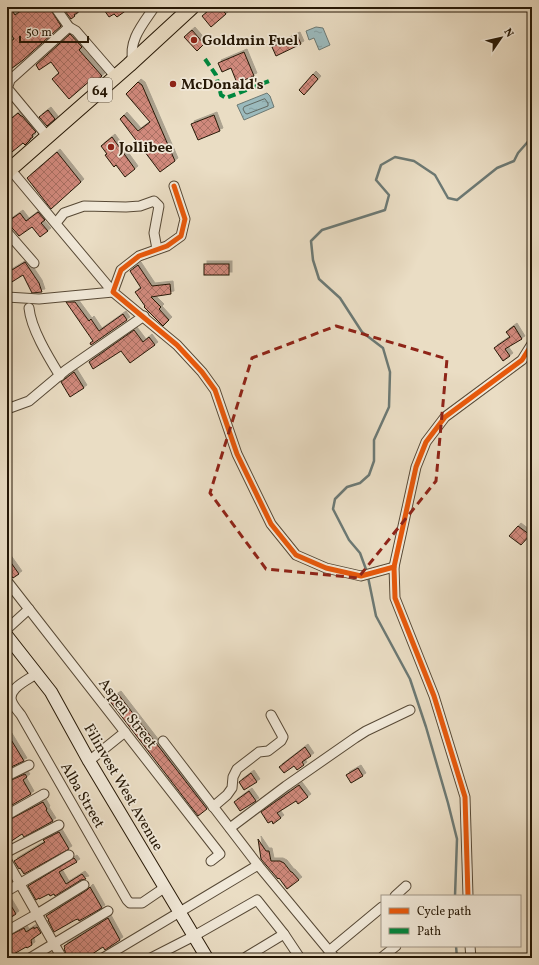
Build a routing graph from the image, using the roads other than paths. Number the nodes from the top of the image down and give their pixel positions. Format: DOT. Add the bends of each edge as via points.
graph roads {
  1 [pos="55,7"];
  2 [pos="192,7"];
  3 [pos="153,9"];
  4 [pos="69,27"];
  5 [pos="133,61"];
  6 [pos="115,76"];
  7 [pos="47,136"];
  8 [pos="8,170"];
  9 [pos="174,186"];
  10 [pos="56,223"];
  11 [pos="7,232"];
  12 [pos="157,249"];
  13 [pos="34,263"];
  14 [pos="113,292"];
  15 [pos="7,297"];
  16 [pos="29,308"];
  17 [pos="144,316"];
  18 [pos="532,344"];
  19 [pos="60,376"];
  20 [pos="7,409"];
  21 [pos="389,568"];
  22 [pos="7,581"];
  23 [pos="29,609"];
  24 [pos="7,629"];
  25 [pos="7,636"];
  26 [pos="36,674"];
  27 [pos="410,710"];
  28 [pos="271,715"];
  29 [pos="125,732"];
  30 [pos="163,741"];
  31 [pos="89,761"];
  32 [pos="29,765"];
  33 [pos="7,776"];
  34 [pos="44,794"];
  35 [pos="213,807"];
  36 [pos="7,815"];
  37 [pos="59,825"];
  38 [pos="230,828"];
  39 [pos="7,852"];
  40 [pos="69,855"];
  41 [pos="211,860"];
  42 [pos="7,861"];
  43 [pos="258,865"];
  44 [pos="20,884"];
  45 [pos="84,885"];
  46 [pos="406,886"];
  47 [pos="164,888"];
  48 [pos="7,891"];
  49 [pos="396,895"];
  50 [pos="468,895"];
  51 [pos="381,907"];
  52 [pos="108,911"];
  53 [pos="179,912"];
  54 [pos="37,914"];
  55 [pos="7,931"];
  56 [pos="284,934"];
  57 [pos="194,936"];
  58 [pos="54,944"];
  59 [pos="395,947"];
  60 [pos="470,947"];
  61 [pos="329,951"];
  62 [pos="163,955"];
  63 [pos="246,957"];
  64 [pos="30,958"];
  65 [pos="62,958"];
  66 [pos="103,958"];
  67 [pos="151,958"];
  68 [pos="206,958"];
  69 [pos="300,958"];
  70 [pos="335,958"];
  71 [pos="381,958"];
  72 [pos="471,958"];
  1 -- 4 [label="street"];
  2 -- 5 [label="main road, 64"];
  3 -- 5 [label="street" via="134,39 131,54"];
  4 -- 6 [label="street" via="76,31"];
  4 -- 7 [label="street" via="10,80 8,86"];
  5 -- 6 [label="main road, 64"];
  6 -- 7 [label="main road, 64"];
  7 -- 8 [label="main road, 64"];
  8 -- 10 [label="street"];
  9 -- 12 [label="street" via="185,219 181,236 167,246"];
  10 -- 12 [label="street" via="64,213 84,206 126,208 154,201 159,206 154,233"];
  10 -- 14 [label="street"];
  11 -- 13 [label="street"];
  12 -- 14 [label="street" via="139,256 121,270"];
  14 -- 15 [label="street" via="39,299"];
  14 -- 17 [label="street"];
  16 -- 19 [label="street" via="38,336"];
  17 -- 19 [label="street"];
  17 -- 21 [label="street" via="177,345 215,390 237,454 271,524 296,554 326,568 361,576"];
  18 -- 21 [label="street" via="522,360 445,417 426,442 416,467"];
  19 -- 20 [label="street" via="29,401"];
  21 -- 50 [label="street" via="395,598 434,696 465,798"];
  22 -- 23 [label="street, Aspen Street"];
  23 -- 24 [label="street"];
  23 -- 29 [label="street, Aspen Street"];
  25 -- 26 [label="street, Filinvest West Avenue"];
  26 -- 31 [label="street, Filinvest West Avenue" via="51,692"];
  26 -- 47 [label="street, Alba Street" via="14,690 11,695 12,702 127,900 130,903 142,903"];
  27 -- 38 [label="street" via="355,738"];
  28 -- 35 [label="street" via="283,738 281,742 268,751 259,752 237,769 227,796"];
  29 -- 31 [label="street"];
  29 -- 41 [label="street, Aspen Street" via="220,854"];
  30 -- 35 [label="street"];
  31 -- 47 [label="street, Filinvest West Avenue"];
  32 -- 33 [label="street"];
  34 -- 36 [label="street"];
  35 -- 38 [label="street"];
  37 -- 39 [label="street"];
  38 -- 43 [label="street"];
  40 -- 44 [label="street"];
  42 -- 44 [label="street"];
  43 -- 53 [label="street"];
  43 -- 61 [label="street"];
  44 -- 48 [label="street"];
  44 -- 54 [label="street"];
  45 -- 54 [label="street"];
  46 -- 49 [label="street"];
  47 -- 53 [label="street, Filinvest West Avenue"];
  51 -- 61 [label="street"];
  52 -- 58 [label="street"];
  53 -- 57 [label="street, Filinvest West Avenue"];
  53 -- 66 [label="street"];
  54 -- 55 [label="street"];
  54 -- 58 [label="street"];
  56 -- 57 [label="street" via="258,900"];
  56 -- 63 [label="street"];
  56 -- 69 [label="street"];
  57 -- 62 [label="street"];
  57 -- 68 [label="street, Filinvest West Avenue"];
  58 -- 64 [label="street"];
  58 -- 65 [label="street"];
  59 -- 71 [label="street"];
  60 -- 72 [label="street"];
  61 -- 70 [label="street"];
  62 -- 67 [label="street"];
}
